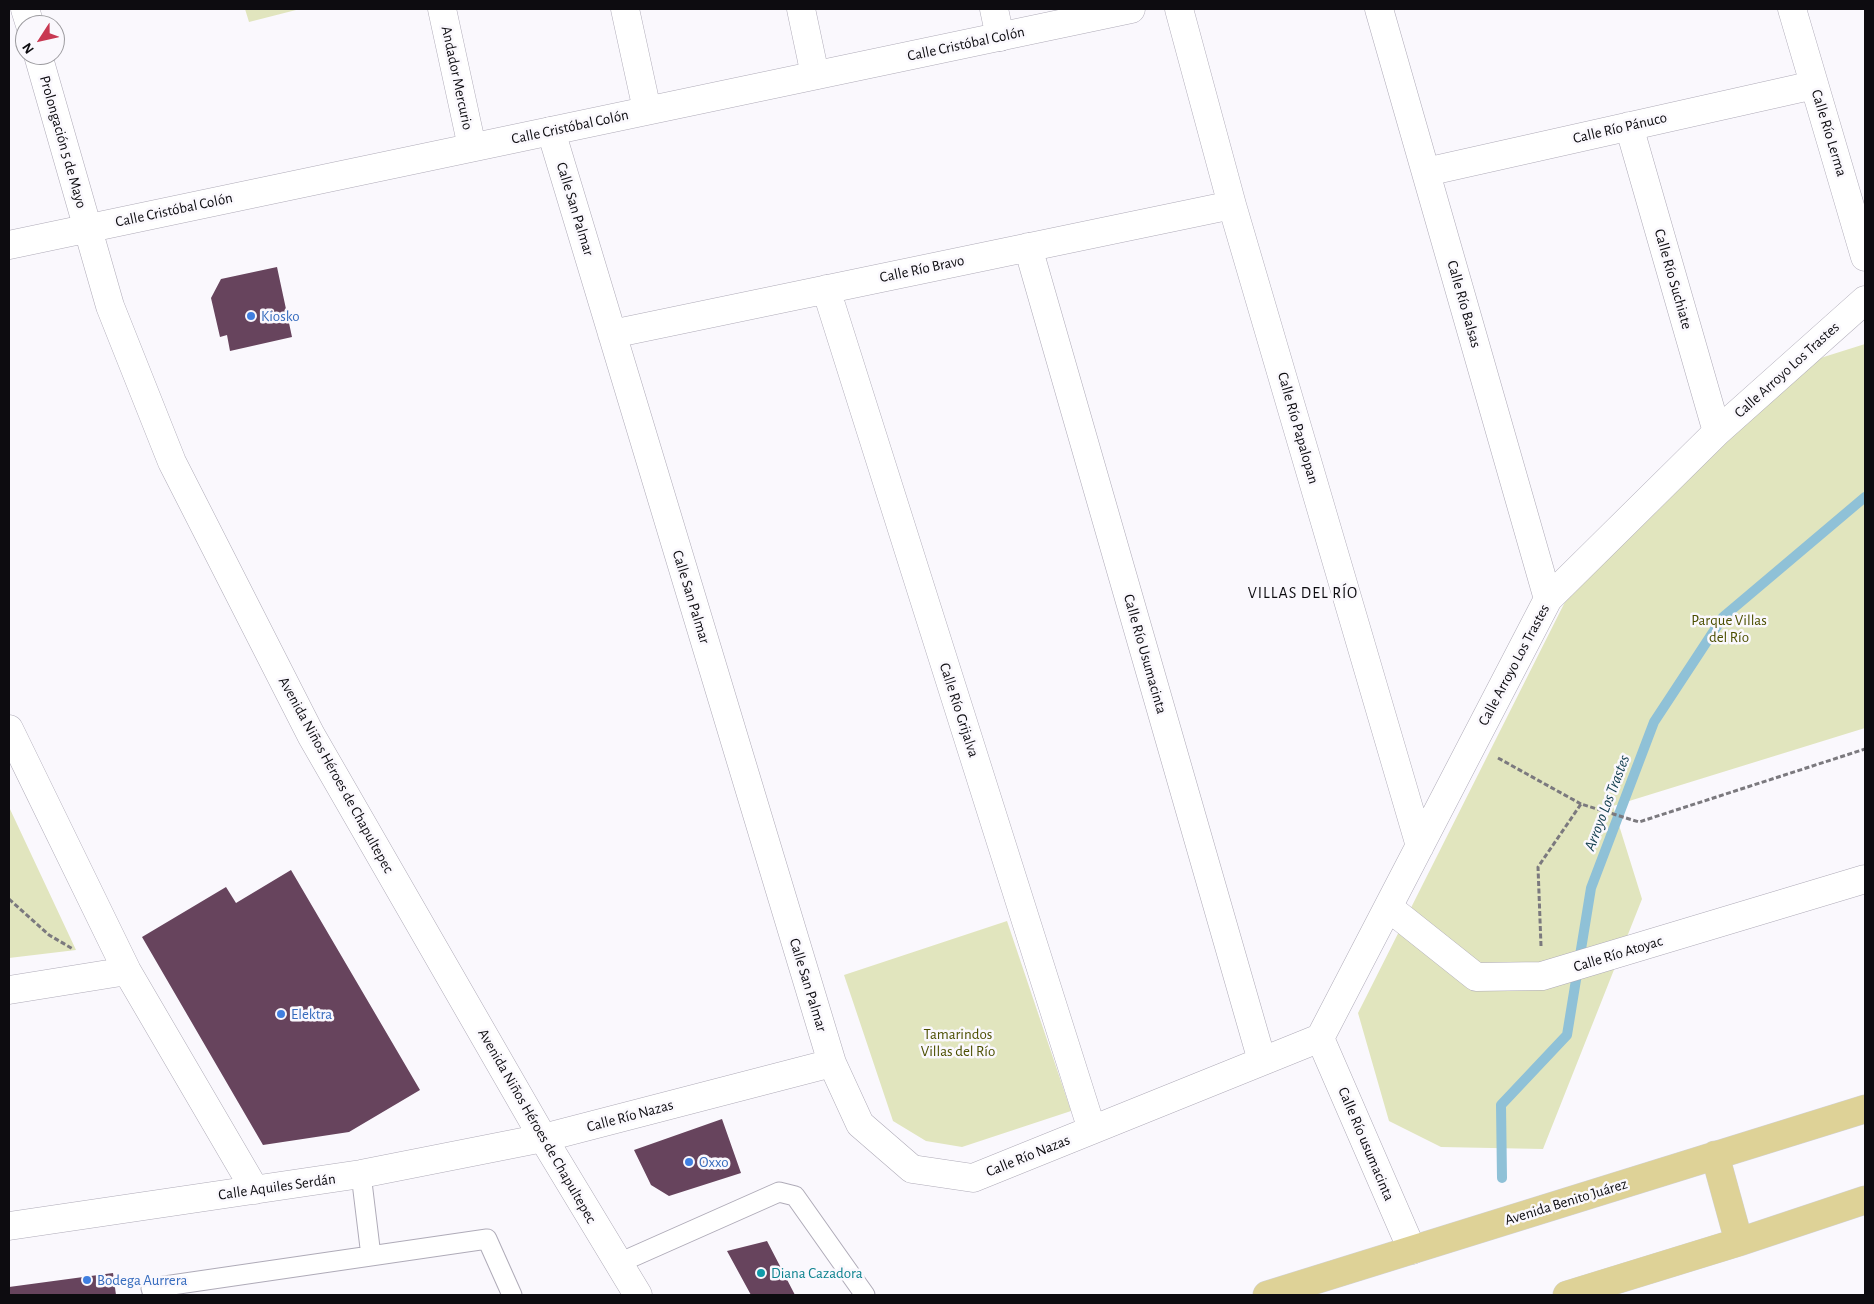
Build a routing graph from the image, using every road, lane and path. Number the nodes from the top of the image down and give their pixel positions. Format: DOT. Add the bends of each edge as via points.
graph roads {
  1 [pos="442,9"];
  2 [pos="625,9"];
  3 [pos="801,9"];
  4 [pos="994,9"];
  5 [pos="1131,9"];
  6 [pos="1179,9"];
  7 [pos="1379,9"];
  8 [pos="1792,9"];
  9 [pos="1000,37"];
  10 [pos="41,65"];
  11 [pos="815,75"];
  12 [pos="1814,85"];
  13 [pos="647,110"];
  14 [pos="1629,126"];
  15 [pos="551,131"];
  16 [pos="472,147"];
  17 [pos="1426,172"];
  18 [pos="1232,205"];
  19 [pos="88,228"];
  20 [pos="9,245"];
  21 [pos="1028,247"];
  22 [pos="1865,257"];
  23 [pos="826,289"];
  24 [pos="1865,300"];
  25 [pos="612,334"];
  26 [pos="1718,432"];
  27 [pos="1548,599"];
  28 [pos="9,729"];
  29 [pos="1473,744"];
  30 [pos="1865,749"];
  31 [pos="1581,804"];
  32 [pos="1420,846"];
  33 [pos="1865,879"];
  34 [pos="9,899"];
  35 [pos="1388,907"];
  36 [pos="76,950"];
  37 [pos="127,971"];
  38 [pos="1542,976"];
  39 [pos="9,990"];
  40 [pos="1320,1038"];
  41 [pos="1262,1061"];
  42 [pos="832,1063"];
  43 [pos="1865,1110"];
  44 [pos="1092,1130"];
  45 [pos="543,1138"];
  46 [pos="1716,1155"];
  47 [pos="361,1174"];
  48 [pos="255,1190"];
  49 [pos="1865,1200"];
  50 [pos="9,1226"];
  51 [pos="1739,1242"];
  52 [pos="1412,1250"];
  53 [pos="372,1256"];
  54 [pos="619,1264"];
  55 [pos="153,1295"];
  56 [pos="512,1295"];
  57 [pos="638,1295"];
  58 [pos="864,1295"];
  59 [pos="1267,1295"];
  60 [pos="1567,1295"];
  1 -- 16 [label="street, Andador Mercurio"];
  2 -- 13 [label="street"];
  3 -- 11 [label="street"];
  4 -- 9 [label="street"];
  5 -- 9 [label="street, Calle Cristóbal Colón"];
  6 -- 18 [label="street, Calle Río Papalopan"];
  7 -- 17 [label="street, Calle Río Balsas"];
  8 -- 12 [label="street, Calle Río Lerma"];
  9 -- 11 [label="street, Calle Cristóbal Colón"];
  10 -- 19 [label="street, Prolongación 5 de Mayo"];
  11 -- 13 [label="street, Calle Cristóbal Colón"];
  12 -- 14 [label="street, Calle Río Pánuco"];
  12 -- 22 [label="street, Calle Río Lerma"];
  13 -- 15 [label="street, Calle Cristóbal Colón"];
  14 -- 17 [label="street, Calle Río Pánuco"];
  14 -- 26 [label="street, Calle Río Suchiate"];
  15 -- 16 [label="street, Calle Cristóbal Colón"];
  15 -- 25 [label="street, Calle San Palmar"];
  16 -- 19 [label="street, Calle Cristóbal Colón"];
  17 -- 27 [label="street, Calle Río Balsas"];
  18 -- 21 [label="street, Calle Río Bravo"];
  18 -- 32 [label="street, Calle Río Papalopan"];
  19 -- 20 [label="street, Calle Cristóbal Colón"];
  19 -- 45 [label="street, Avenida Niños Héroes de Chapultepec" via="110,306 172,462 311,735"];
  21 -- 23 [label="street, Calle Río Bravo"];
  21 -- 41 [label="street, Calle Río Usumacinta"];
  23 -- 25 [label="street, Calle Río Bravo"];
  23 -- 44 [label="street, Calle Río Grijalva"];
  24 -- 26 [label="street, Calle Arroyo Los Trastes"];
  25 -- 42 [label="street, Calle San Palmar"];
  26 -- 27 [label="street, Calle Arroyo Los Trastes"];
  27 -- 29 [label="street, Calle Arroyo Los Trastes"];
  28 -- 37 [label="street"];
  29 -- 31 [label="path"];
  29 -- 32 [label="street, Calle Arroyo Los Trastes"];
  30 -- 31 [label="path" via="1640,822"];
  31 -- 38 [label="path" via="1538,867"];
  32 -- 35 [label="street, Calle Arroyo Los Trastes"];
  33 -- 38 [label="street, Calle Río Atoyac"];
  34 -- 36 [label="path" via="49,935"];
  35 -- 38 [label="street, Calle Río Atoyac" via="1476,977"];
  35 -- 40 [label="street, Calle Arroyo Los Trastes"];
  37 -- 39 [label="street"];
  37 -- 48 [label="street"];
  40 -- 41 [label="street, Calle Río Nazas"];
  40 -- 52 [label="street, Calle Río usumacinta"];
  41 -- 44 [label="street, Calle Río Nazas"];
  42 -- 44 [label="street, Calle Río Nazas" via="860,1124 912,1169 973,1178"];
  42 -- 45 [label="street, Calle Río Nazas"];
  43 -- 46 [label="main road, Avenida Benito Juárez"];
  45 -- 47 [label="street, Calle Aquiles Serdán"];
  45 -- 54 [label="street, Avenida Niños Héroes de Chapultepec"];
  46 -- 51 [label="main road"];
  46 -- 52 [label="main road, Avenida Benito Juárez"];
  47 -- 48 [label="street, Calle Aquiles Serdán"];
  47 -- 53 [label="lane"];
  48 -- 50 [label="street, Calle Aquiles Serdán"];
  49 -- 51 [label="main road"];
  51 -- 60 [label="main road"];
  52 -- 59 [label="main road, Avenida Benito Juárez"];
  53 -- 55 [label="lane" via="152,1288"];
  53 -- 56 [label="lane" via="487,1239"];
  54 -- 57 [label="street, Avenida Niños Héroes de Chapultepec"];
  54 -- 58 [label="lane" via="778,1192 795,1196"];
}
